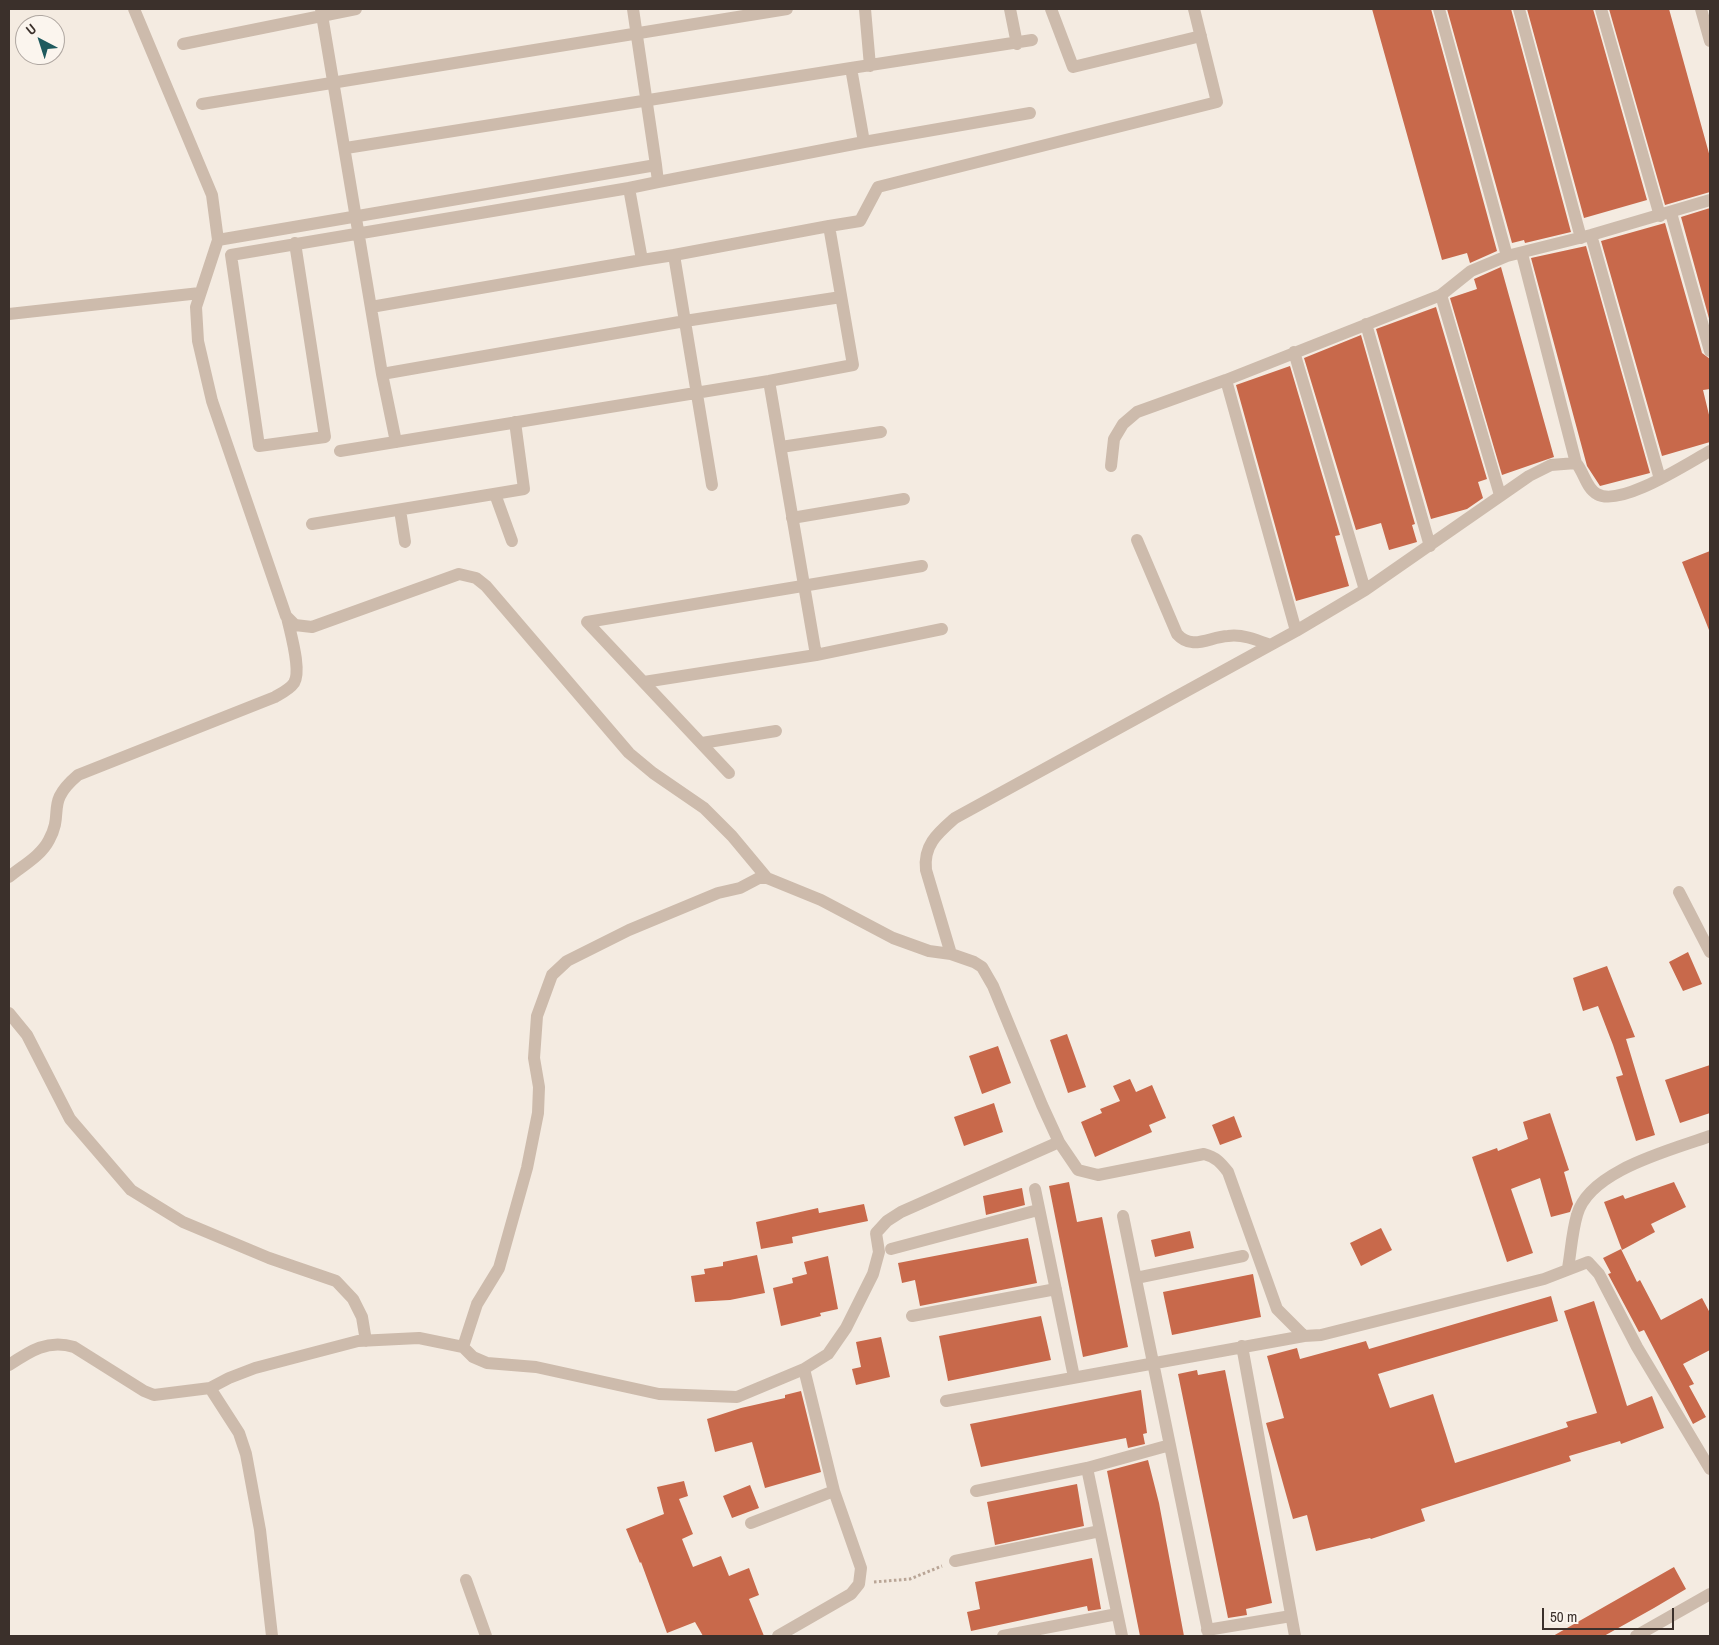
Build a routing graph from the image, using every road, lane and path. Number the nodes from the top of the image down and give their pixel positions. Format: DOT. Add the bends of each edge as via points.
graph roads {
  1 [pos="134,9"];
  2 [pos="356,9"];
  3 [pos="633,9"];
  4 [pos="787,9"];
  5 [pos="864,9"];
  6 [pos="1010,9"];
  7 [pos="1051,9"];
  8 [pos="1194,9"];
  9 [pos="1439,9"];
  10 [pos="1519,9"];
  11 [pos="1601,9"];
  12 [pos="1702,9"];
  13 [pos="322,11"];
  14 [pos="636,32"];
  15 [pos="1201,36"];
  16 [pos="1032,40"];
  17 [pos="1710,42"];
  18 [pos="183,44"];
  19 [pos="1017,44"];
  20 [pos="870,66"];
  21 [pos="851,68"];
  22 [pos="332,82"];
  23 [pos="647,101"];
  24 [pos="202,104"];
  25 [pos="1030,112"];
  26 [pos="864,142"];
  27 [pos="346,148"];
  28 [pos="656,166"];
  29 [pos="658,182"];
  30 [pos="629,188"];
  31 [pos="1710,200"];
  32 [pos="1665,215"];
  33 [pos="356,216"];
  34 [pos="829,226"];
  35 [pos="359,233"];
  36 [pos="1586,237"];
  37 [pos="218,240"];
  38 [pos="295,243"];
  39 [pos="1522,254"];
  40 [pos="674,255"];
  41 [pos="1507,256"];
  42 [pos="642,260"];
  43 [pos="200,293"];
  44 [pos="1441,295"];
  45 [pos="841,297"];
  46 [pos="371,307"];
  47 [pos="9,314"];
  48 [pos="685,321"];
  49 [pos="1366,324"];
  50 [pos="1710,351"];
  51 [pos="1294,352"];
  52 [pos="382,374"];
  53 [pos="1226,380"];
  54 [pos="769,381"];
  55 [pos="697,392"];
  56 [pos="515,422"];
  57 [pos="881,432"];
  58 [pos="396,442"];
  59 [pos="781,447"];
  60 [pos="340,451"];
  61 [pos="1710,451"];
  62 [pos="1576,463"];
  63 [pos="1111,466"];
  64 [pos="1660,479"];
  65 [pos="712,485"];
  66 [pos="495,494"];
  67 [pos="1500,495"];
  68 [pos="904,499"];
  69 [pos="400,510"];
  70 [pos="792,518"];
  71 [pos="312,524"];
  72 [pos="1137,540"];
  73 [pos="512,541"];
  74 [pos="405,542"];
  75 [pos="1430,546"];
  76 [pos="922,566"];
  77 [pos="804,584"];
  78 [pos="1365,590"];
  79 [pos="286,616"];
  80 [pos="942,629"];
  81 [pos="1296,631"];
  82 [pos="1270,645"];
  83 [pos="816,655"];
  84 [pos="644,682"];
  85 [pos="776,731"];
  86 [pos="702,743"];
  87 [pos="729,773"];
  88 [pos="9,877"];
  89 [pos="767,878"];
  90 [pos="1678,892"];
  91 [pos="1710,952"];
  92 [pos="951,954"];
  93 [pos="9,1014"];
  94 [pos="1710,1136"];
  95 [pos="1059,1142"];
  96 [pos="1035,1189"];
  97 [pos="1038,1210"];
  98 [pos="1123,1216"];
  99 [pos="891,1249"];
  100 [pos="1243,1256"];
  101 [pos="1568,1268"];
  102 [pos="1136,1278"];
  103 [pos="1056,1289"];
  104 [pos="912,1316"];
  105 [pos="1304,1336"];
  106 [pos="366,1340"];
  107 [pos="1242,1346"];
  108 [pos="463,1347"];
  109 [pos="1153,1362"];
  110 [pos="9,1365"];
  111 [pos="804,1369"];
  112 [pos="1074,1377"];
  113 [pos="210,1388"];
  114 [pos="946,1400"];
  115 [pos="1170,1445"];
  116 [pos="1087,1468"];
  117 [pos="1710,1469"];
  118 [pos="834,1490"];
  119 [pos="976,1491"];
  120 [pos="752,1523"];
  121 [pos="1100,1531"];
  122 [pos="954,1561"];
  123 [pos="466,1580"];
  124 [pos="859,1584"];
  125 [pos="1710,1594"];
  126 [pos="1117,1614"];
  127 [pos="1291,1616"];
  128 [pos="1208,1633"];
  129 [pos="272,1636"];
  130 [pos="486,1636"];
  131 [pos="778,1636"];
  132 [pos="1003,1636"];
  133 [pos="1122,1636"];
  134 [pos="1295,1636"];
  135 [pos="1636,1636"];
  1 -- 37 [label="street" via="206,178 215,210"];
  2 -- 13 [label="street"];
  3 -- 14 [label="street"];
  4 -- 14 [label="street"];
  5 -- 20 [label="street"];
  6 -- 19 [label="street"];
  7 -- 15 [label="street" via="1073,66"];
  8 -- 15 [label="street"];
  9 -- 41 [label="street"];
  10 -- 36 [label="street"];
  11 -- 32 [label="street"];
  12 -- 17 [label="street"];
  13 -- 18 [label="street"];
  13 -- 22 [label="street"];
  14 -- 22 [label="street"];
  14 -- 23 [label="street"];
  15 -- 34 [label="street" via="1217,102 878,187 860,221"];
  16 -- 19 [label="street"];
  19 -- 20 [label="street"];
  20 -- 21 [label="street"];
  21 -- 23 [label="street"];
  21 -- 26 [label="street"];
  22 -- 24 [label="street"];
  22 -- 27 [label="street"];
  23 -- 27 [label="street"];
  23 -- 28 [label="street"];
  25 -- 26 [label="street"];
  26 -- 29 [label="street"];
  27 -- 33 [label="street"];
  28 -- 29 [label="street"];
  28 -- 33 [label="street"];
  29 -- 30 [label="street"];
  30 -- 35 [label="street"];
  30 -- 42 [label="street"];
  31 -- 32 [label="street"];
  32 -- 36 [label="street"];
  32 -- 50 [label="street"];
  33 -- 35 [label="street"];
  33 -- 37 [label="street"];
  34 -- 40 [label="street"];
  34 -- 45 [label="street"];
  35 -- 38 [label="street"];
  35 -- 46 [label="street"];
  36 -- 39 [label="street"];
  36 -- 64 [label="street"];
  37 -- 43 [label="street"];
  38 -- 38 [label="street" via="231,255 259,446 325,437"];
  39 -- 41 [label="street"];
  39 -- 62 [label="street"];
  40 -- 42 [label="street"];
  40 -- 48 [label="street"];
  41 -- 44 [label="street" via="1471,271"];
  42 -- 46 [label="street"];
  43 -- 47 [label="street"];
  43 -- 79 [label="street" via="196,319 205,377"];
  44 -- 49 [label="street"];
  44 -- 67 [label="street"];
  45 -- 48 [label="street"];
  45 -- 54 [label="street" via="853,365"];
  46 -- 52 [label="street"];
  48 -- 52 [label="street"];
  48 -- 55 [label="street"];
  49 -- 51 [label="street"];
  49 -- 75 [label="street"];
  51 -- 53 [label="street"];
  51 -- 78 [label="street"];
  52 -- 58 [label="street"];
  53 -- 63 [label="street" via="1137,412 1123,424 1114,439"];
  53 -- 81 [label="street"];
  54 -- 55 [label="street"];
  54 -- 59 [label="street"];
  55 -- 56 [label="street"];
  55 -- 65 [label="street"];
  56 -- 58 [label="street"];
  56 -- 66 [label="street" via="524,489"];
  57 -- 59 [label="street"];
  58 -- 60 [label="street"];
  59 -- 70 [label="street"];
  61 -- 64 [label="street"];
  62 -- 64 [label="street" via="1591,490 1606,498"];
  62 -- 67 [label="street" via="1541,469"];
  66 -- 69 [label="street"];
  66 -- 73 [label="street"];
  67 -- 75 [label="street"];
  68 -- 70 [label="street"];
  69 -- 71 [label="street"];
  69 -- 74 [label="street"];
  70 -- 77 [label="street"];
  72 -- 82 [label="street" via="1177,634 1184,641 1194,644 1229,635"];
  75 -- 78 [label="street"];
  76 -- 77 [label="street"];
  77 -- 83 [label="street"];
  77 -- 84 [label="street" via="587,622"];
  78 -- 81 [label="street"];
  79 -- 88 [label="street" via="298,673 287,690 78,775 58,796 49,840"];
  79 -- 89 [label="street" via="295,625 312,627 459,574 476,578 629,753 660,779 704,808"];
  80 -- 83 [label="street"];
  81 -- 82 [label="street"];
  82 -- 92 [label="street" via="1087,748 1012,785 955,818 940,832 928,846 924,858"];
  83 -- 84 [label="street"];
  84 -- 86 [label="street"];
  85 -- 86 [label="street"];
  86 -- 87 [label="street"];
  89 -- 92 [label="street" via="821,900 893,938 929,951"];
  89 -- 108 [label="street" via="718,893 604,942 567,961 552,975 537,1016 534,1058 539,1087 538,1113 528,1168 499,1268 477,1304"];
  90 -- 91 [label="street"];
  92 -- 95 [label="street" via="982,967"];
  93 -- 106 [label="street" via="27,1035 70,1119 131,1190 183,1222 269,1258 336,1281 353,1299 362,1317"];
  94 -- 101 [label="street" via="1629,1166 1605,1180 1590,1194 1576,1216"];
  95 -- 105 [label="street" via="1078,1170 1098,1175 1204,1154 1214,1157 1228,1172 1277,1309"];
  95 -- 111 [label="street" via="972,1179 887,1221 876,1233 879,1252 873,1274 846,1328 828,1354"];
  96 -- 97 [label="street"];
  97 -- 99 [label="street"];
  97 -- 103 [label="street"];
  98 -- 102 [label="street"];
  100 -- 102 [label="street"];
  101 -- 105 [label="street" via="1544,1279 1459,1301 1321,1335"];
  101 -- 117 [label="street" via="1588,1262 1599,1274 1637,1347"];
  102 -- 109 [label="street"];
  103 -- 104 [label="street"];
  103 -- 112 [label="street"];
  105 -- 107 [label="street"];
  106 -- 108 [label="street" via="419,1338"];
  106 -- 113 [label="street" via="255,1368"];
  107 -- 109 [label="street"];
  107 -- 127 [label="street"];
  108 -- 111 [label="street" via="487,1363 536,1367 659,1394 737,1397"];
  109 -- 112 [label="street"];
  109 -- 115 [label="street"];
  110 -- 113 [label="street" via="34,1349 62,1343 154,1395"];
  111 -- 118 [label="street"];
  112 -- 114 [label="street"];
  113 -- 129 [label="street" via="240,1433 246,1454 260,1530"];
  115 -- 116 [label="street"];
  115 -- 128 [label="street"];
  116 -- 119 [label="street"];
  116 -- 121 [label="street"];
  118 -- 120 [label="street"];
  118 -- 124 [label="street" via="862,1568"];
  121 -- 122 [label="street"];
  121 -- 126 [label="street"];
  122 -- 124 [label="path" via="910,1580"];
  123 -- 130 [label="street"];
  124 -- 131 [label="street" via="851,1594"];
  125 -- 135 [label="street"];
  126 -- 132 [label="street"];
  126 -- 133 [label="street"];
  127 -- 128 [label="street"];
  127 -- 134 [label="street"];
}
